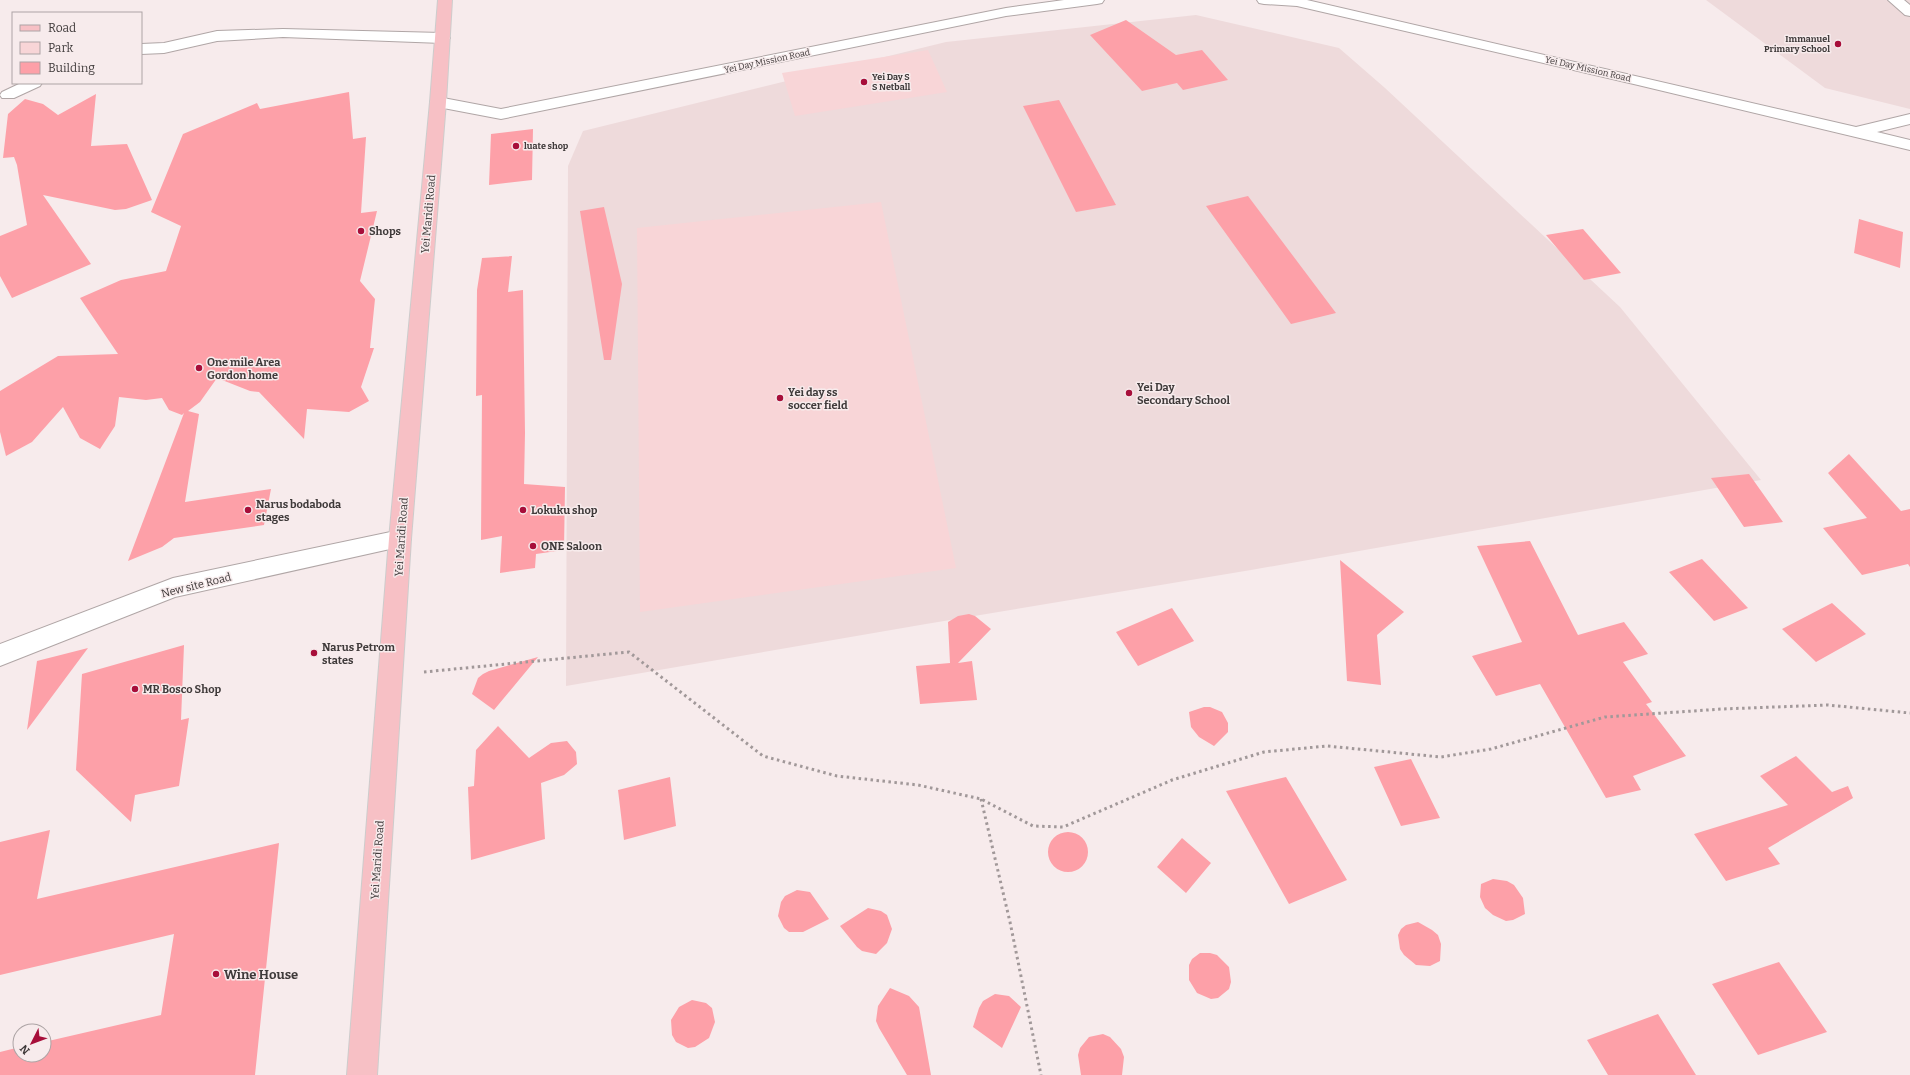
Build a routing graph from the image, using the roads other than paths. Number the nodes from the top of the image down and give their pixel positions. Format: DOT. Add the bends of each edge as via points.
graph roads {
  1 [pos="444,0"];
  2 [pos="1097,0"];
  3 [pos="1264,0"];
  4 [pos="1895,0"];
  5 [pos="1910,12"];
  6 [pos="442,38"];
  7 [pos="142,49"];
  8 [pos="32,84"];
  9 [pos="8,95"];
  10 [pos="438,102"];
  11 [pos="1910,119"];
  12 [pos="1856,132"];
  13 [pos="1910,145"];
  14 [pos="400,539"];
  15 [pos="0,655"];
  16 [pos="362,1075"];
  1 -- 6 [label="main road, Yei Maridi Road"];
  2 -- 10 [label="street, Yei Day Mission Road" via="1006,12 501,114"];
  3 -- 12 [label="street, Yei Day Mission Road" via="1305,4"];
  4 -- 5 [label="street"];
  6 -- 7 [label="street" via="283,33 217,36 164,48"];
  6 -- 10 [label="main road, Yei Maridi Road"];
  8 -- 9 [label="street"];
  10 -- 14 [label="main road, Yei Maridi Road"];
  11 -- 12 [label="street"];
  12 -- 13 [label="street, Yei Day Mission Road"];
  14 -- 15 [label="street, New site Road" via="174,588"];
  14 -- 16 [label="main road, Yei Maridi Road"];
}
